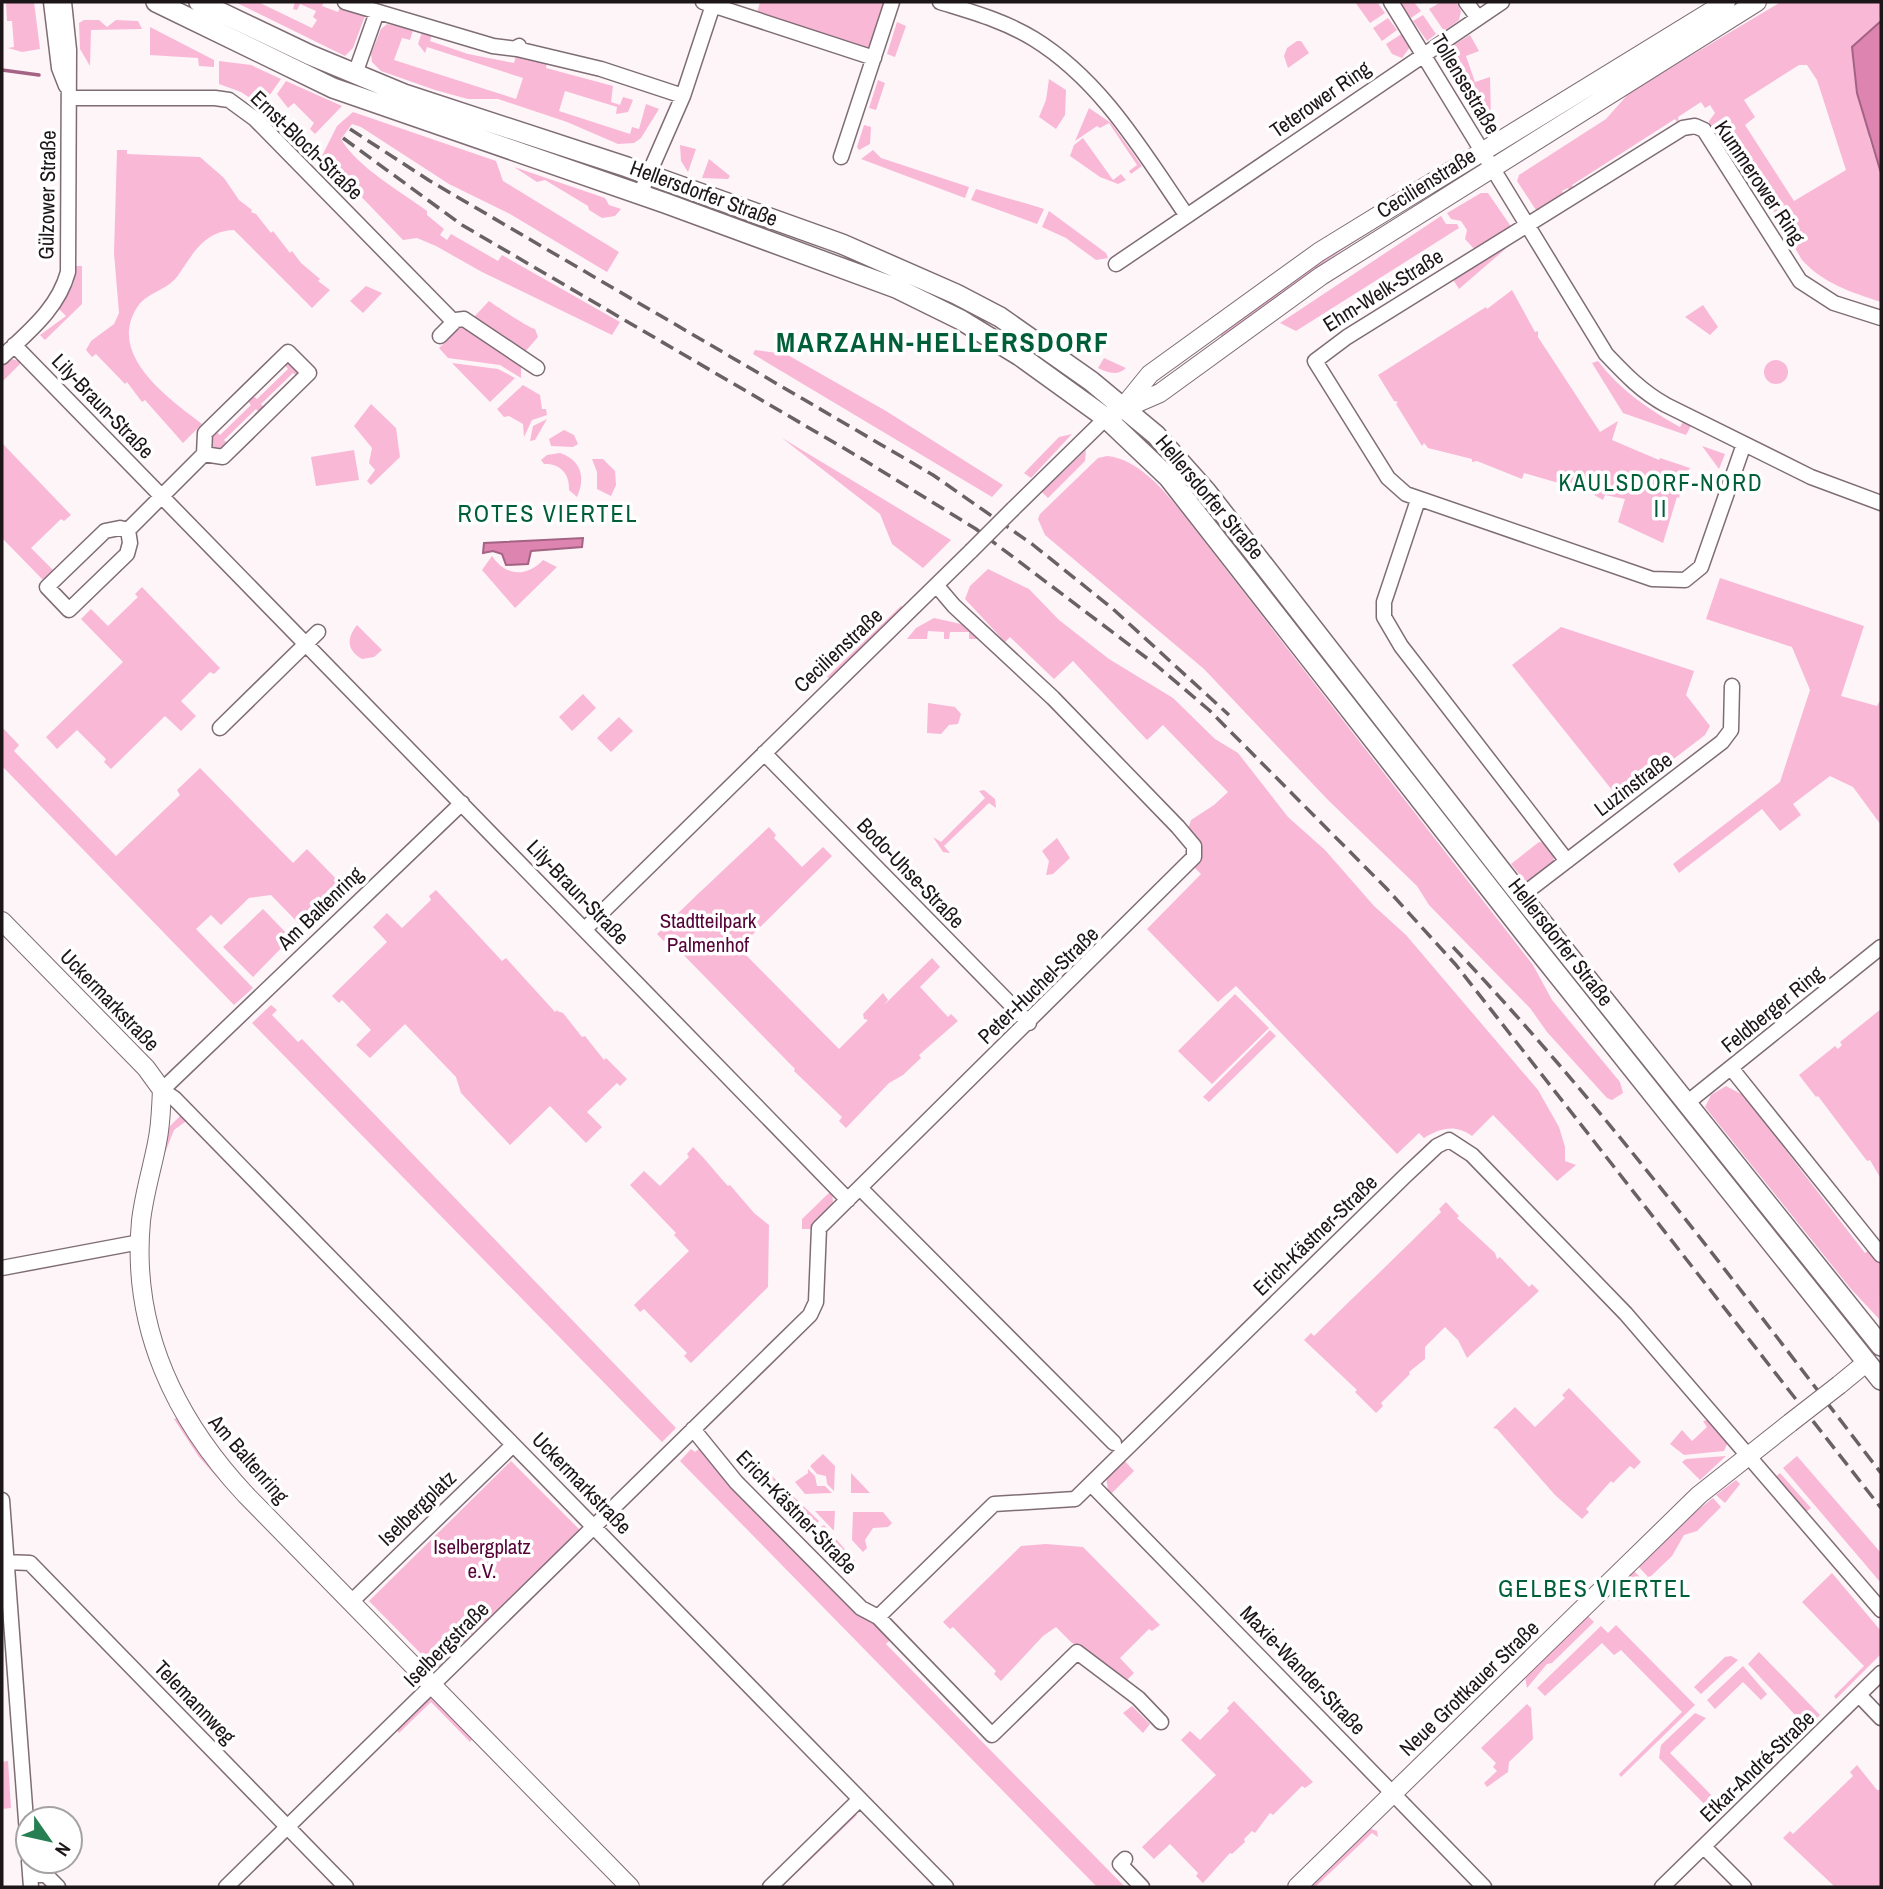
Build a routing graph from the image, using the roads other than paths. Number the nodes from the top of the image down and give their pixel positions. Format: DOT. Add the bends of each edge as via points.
graph roads {
  1 [pos="51,2"];
  2 [pos="65,2"];
  3 [pos="156,2"];
  4 [pos="199,2"];
  5 [pos="345,2"];
  6 [pos="891,2"];
  7 [pos="940,2"];
  8 [pos="1391,2"];
  9 [pos="1466,2"];
  10 [pos="1502,2"];
  11 [pos="1726,2"];
  12 [pos="1756,2"];
  13 [pos="708,4"];
  14 [pos="377,12"];
  15 [pos="1478,18"];
  16 [pos="1424,53"];
  17 [pos="874,58"];
  18 [pos="355,74"];
  19 [pos="69,95"];
  20 [pos="683,96"];
  21 [pos="1481,152"];
  22 [pos="841,157"];
  23 [pos="1492,168"];
  24 [pos="648,175"];
  25 [pos="640,194"];
  26 [pos="1187,216"];
  27 [pos="1528,225"];
  28 [pos="1116,264"];
  29 [pos="896,288"];
  30 [pos="971,302"];
  31 [pos="1881,318"];
  32 [pos="454,323"];
  33 [pos="440,336"];
  34 [pos="15,345"];
  35 [pos="2,357"];
  36 [pos="537,368"];
  37 [pos="1123,407"];
  38 [pos="1106,418"];
  39 [pos="1744,444"];
  40 [pos="204,454"];
  41 [pos="162,497"];
  42 [pos="1418,500"];
  43 [pos="1881,503"];
  44 [pos="128,530"];
  45 [pos="937,586"];
  46 [pos="318,632"];
  47 [pos="306,644"];
  48 [pos="1731,686"];
  49 [pos="220,728"];
  50 [pos="764,753"];
  51 [pos="462,803"];
  52 [pos="1567,861"];
  53 [pos="1514,903"];
  54 [pos="2,920"];
  55 [pos="585,929"];
  56 [pos="1881,947"];
  57 [pos="1029,1023"];
  58 [pos="1731,1068"];
  59 [pos="162,1090"];
  60 [pos="1688,1102"];
  61 [pos="186,1110"];
  62 [pos="159,1130"];
  63 [pos="860,1188"];
  64 [pos="848,1200"];
  65 [pos="140,1242"];
  66 [pos="1881,1255"];
  67 [pos="2,1268"];
  68 [pos="1877,1353"];
  69 [pos="1881,1380"];
  70 [pos="693,1429"];
  71 [pos="1114,1443"];
  72 [pos="513,1445"];
  73 [pos="1749,1455"];
  74 [pos="1091,1483"];
  75 [pos="2,1500"];
  76 [pos="594,1528"];
  77 [pos="6,1562"];
  78 [pos="351,1602"];
  79 [pos="1881,1610"];
  80 [pos="878,1617"];
  81 [pos="1881,1673"];
  82 [pos="434,1686"];
  83 [pos="1859,1695"];
  84 [pos="1881,1718"];
  85 [pos="1161,1722"];
  86 [pos="1393,1794"];
  87 [pos="860,1799"];
  88 [pos="25,1805"];
  89 [pos="288,1827"];
  90 [pos="1704,1847"];
  91 [pos="1125,1859"];
  92 [pos="226,1887"];
  93 [pos="346,1887"];
  94 [pos="630,1887"];
  95 [pos="770,1887"];
  96 [pos="946,1887"];
  97 [pos="1142,1887"];
  98 [pos="1297,1887"];
  99 [pos="1484,1887"];
  100 [pos="1662,1887"];
  101 [pos="1744,1887"];
  1 -- 19 [label="street, Gülzower Straße" via="59,68"];
  2 -- 19 [label="street, Gülzower Straße"];
  3 -- 25 [label="main road, Hellersdorfer Straße" via="333,88"];
  4 -- 18 [label="main road, Hellersdorfer Straße"];
  5 -- 14 [label="street"];
  6 -- 17 [label="street"];
  7 -- 26 [label="street" via="1022,33 1088,80"];
  8 -- 16 [label="street, Tollensestraße"];
  9 -- 15 [label="street"];
  10 -- 15 [label="street, Teterower Ring"];
  11 -- 21 [label="street, Cecilienstraße"];
  12 -- 23 [label="street, Cecilienstraße"];
  13 -- 17 [label="street"];
  13 -- 20 [label="street"];
  14 -- 18 [label="street"];
  14 -- 20 [label="street" via="459,37 601,69"];
  15 -- 16 [label="street, Teterower Ring"];
  16 -- 21 [label="street, Tollensestraße"];
  16 -- 26 [label="street, Teterower Ring"];
  17 -- 22 [label="street"];
  18 -- 24 [label="main road, Hellersdorfer Straße"];
  19 -- 32 [label="street, Ernst-Bloch-Straße" via="229,100 255,119"];
  19 -- 34 [label="street, Gülzower Straße" via="68,272 54,303"];
  20 -- 24 [label="street"];
  21 -- 23 [label="street"];
  21 -- 37 [label="street, Cecilienstraße" via="1267,287 1150,374"];
  23 -- 27 [label="street"];
  23 -- 37 [label="street, Cecilienstraße" via="1321,276 1160,393"];
  24 -- 25 [label="street"];
  24 -- 30 [label="main road, Hellersdorfer Straße" via="842,244"];
  25 -- 29 [label="main road, Hellersdorfer Straße"];
  26 -- 28 [label="street, Teterower Ring"];
  27 -- 31 [label="street, Kummerower Ring" via="1683,128 1695,126 1704,130 1800,281 1834,303"];
  27 -- 39 [label="street" via="1606,354 1629,379 1646,394"];
  27 -- 42 [label="street, Ehm-Welk-Straße" via="1315,361 1388,478"];
  29 -- 30 [label="main road" via="900,281 908,280 946,298"];
  29 -- 38 [label="main road, Hellersdorfer Straße" via="996,340"];
  30 -- 37 [label="main road, Hellersdorfer Straße" via="1038,342"];
  32 -- 33 [label="street"];
  32 -- 36 [label="street" via="464,319"];
  34 -- 35 [label="street, Gülzower Straße"];
  34 -- 41 [label="street, Lily-Braun-Straße"];
  37 -- 38 [label="street, Cecilienstraße"];
  37 -- 53 [label="main road, Hellersdorfer Straße" via="1161,439 1206,491"];
  38 -- 45 [label="street, Cecilienstraße, bridge"];
  38 -- 53 [label="main road, Hellersdorfer Straße" via="1168,477"];
  39 -- 42 [label="street, Ehm-Welk-Straße" via="1705,561 1685,580 1652,579"];
  39 -- 43 [label="street" via="1811,477"];
  40 -- 40 [label="street" via="223,457 310,373 288,352 205,433"];
  40 -- 41 [label="street"];
  41 -- 44 [label="street"];
  41 -- 47 [label="street, Lily-Braun-Straße"];
  42 -- 52 [label="street" via="1387,589 1384,617 1401,646"];
  44 -- 44 [label="street" via="105,531 47,587 69,610 127,554"];
  45 -- 50 [label="street, Cecilienstraße"];
  45 -- 57 [label="street, Peter-Huchel-Straße" via="1194,846 1190,863"];
  46 -- 47 [label="street"];
  47 -- 49 [label="street"];
  47 -- 51 [label="street, Lily-Braun-Straße"];
  48 -- 52 [label="street, Luzinstraße" via="1731,730 1722,742"];
  50 -- 55 [label="street, Cecilienstraße"];
  50 -- 57 [label="street, Bodo-Uhse-Straße"];
  51 -- 55 [label="street, Lily-Braun-Straße"];
  51 -- 59 [label="street, Am Baltenring"];
  52 -- 53 [label="street, Luzinstraße"];
  53 -- 60 [label="main road, Hellersdorfer Straße"];
  53 -- 68 [label="main road, Hellersdorfer Straße"];
  54 -- 59 [label="street, Uckermarkstraße"];
  55 -- 64 [label="street, Lily-Braun-Straße"];
  56 -- 58 [label="street, Feldberger Ring"];
  57 -- 63 [label="street, Peter-Huchel-Straße"];
  58 -- 60 [label="street, Feldberger Ring"];
  58 -- 66 [label="street"];
  59 -- 61 [label="street, Uckermarkstraße"];
  59 -- 62 [label="street, Am Baltenring"];
  60 -- 68 [label="main road, Hellersdorfer Straße"];
  61 -- 62 [label="street" via="168,1118"];
  61 -- 72 [label="street, Uckermarkstraße"];
  62 -- 65 [label="street, Am Baltenring"];
  63 -- 64 [label="street, Peter-Huchel-Straße"];
  63 -- 71 [label="street"];
  64 -- 70 [label="street, Peter-Huchel-Straße" via="819,1228 816,1302 810,1315"];
  65 -- 67 [label="street"];
  65 -- 78 [label="street, Am Baltenring" via="149,1332 181,1412 225,1472"];
  68 -- 69 [label="main road, Hellersdorfer Straße"];
  68 -- 73 [label="street, Neue Grottkauer Straße, bridge"];
  70 -- 76 [label="street, Iselbergstraße"];
  70 -- 80 [label="street, Erich-Kästner-Straße" via="736,1482 861,1608"];
  72 -- 76 [label="street, Uckermarkstraße"];
  72 -- 78 [label="street, Iselbergplatz"];
  73 -- 74 [label="street, Erich-Kästner-Straße" via="1597,1282 1472,1155 1449,1140 1405,1176"];
  73 -- 79 [label="street"];
  73 -- 86 [label="street, Neue Grottkauer Straße" via="1699,1495"];
  74 -- 80 [label="street, Erich-Kästner-Straße" via="1068,1502 995,1504"];
  74 -- 86 [label="street, Maxie-Wander-Straße"];
  75 -- 77 [label="street"];
  76 -- 82 [label="street, Iselbergstraße"];
  76 -- 87 [label="street, Uckermarkstraße"];
  77 -- 88 [label="street"];
  77 -- 89 [label="street, Telemannweg" via="30,1563"];
  78 -- 82 [label="street, Am Baltenring"];
  80 -- 85 [label="street, Erich-Kästner-Straße" via="992,1735 1077,1652"];
  81 -- 83 [label="street, Etkar-André-Straße"];
  82 -- 89 [label="street, Iselbergstraße"];
  82 -- 94 [label="street, Am Baltenring"];
  83 -- 84 [label="street"];
  83 -- 90 [label="street, Etkar-André-Straße"];
  86 -- 98 [label="street, Neue Grottkauer Straße"];
  86 -- 99 [label="street, Maxie-Wander-Straße"];
  87 -- 95 [label="street"];
  87 -- 96 [label="street, Uckermarkstraße"];
  89 -- 92 [label="street, Iselbergstraße"];
  89 -- 93 [label="street, Telemannweg"];
  90 -- 100 [label="street, Etkar-André-Straße"];
  90 -- 101 [label="street"];
  91 -- 97 [label="street" via="1120,1864"];
}
